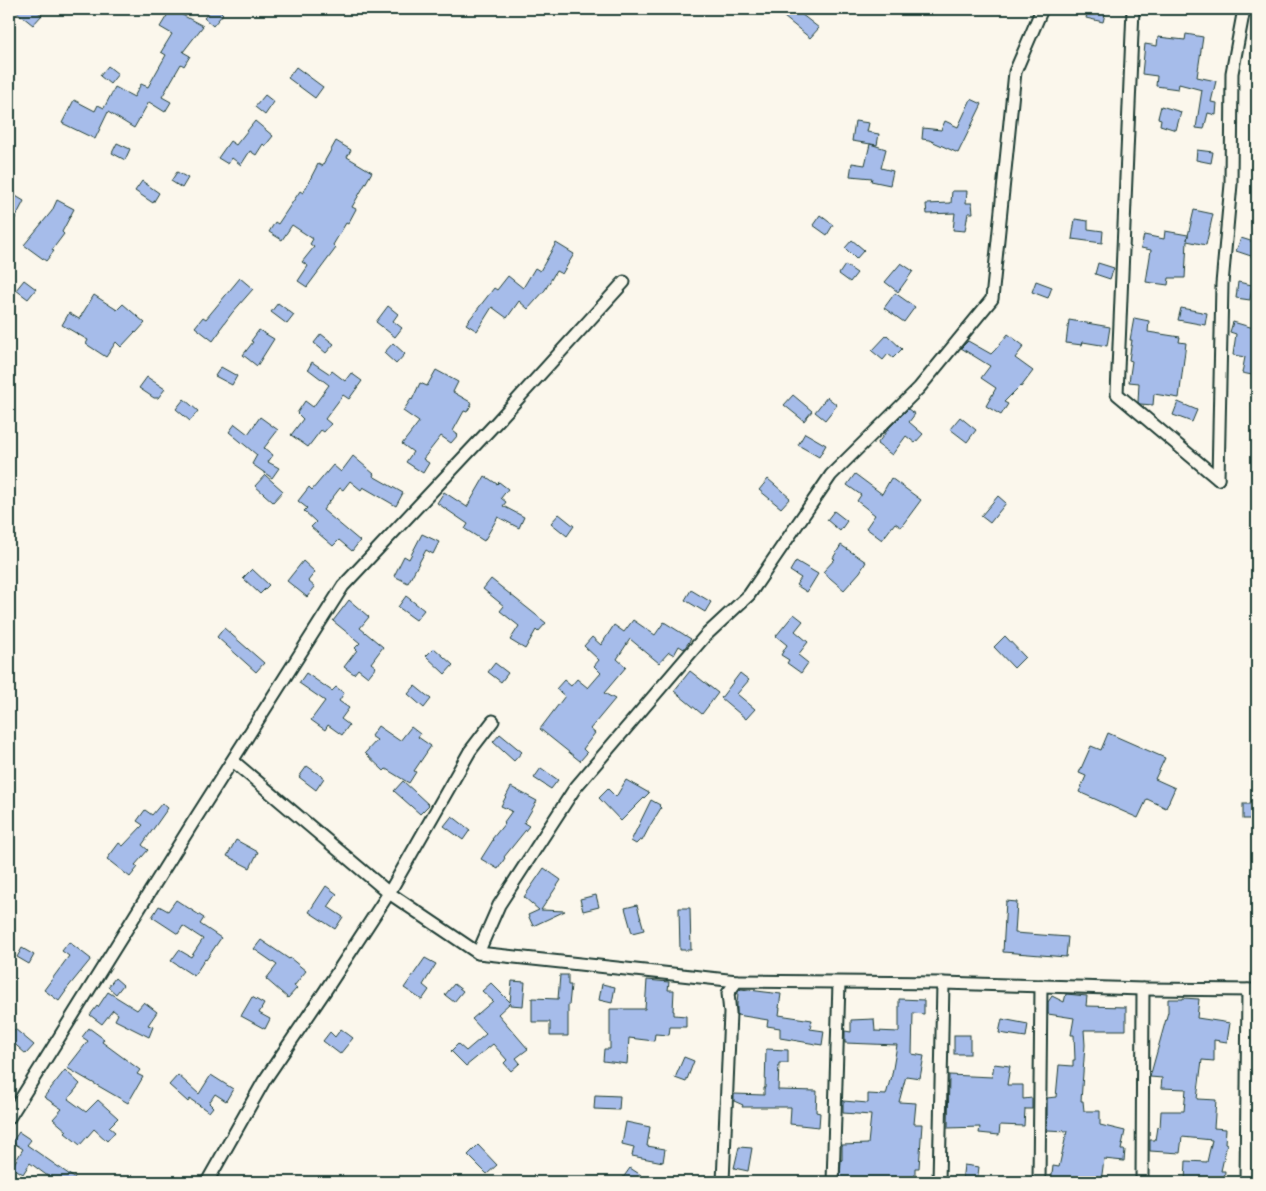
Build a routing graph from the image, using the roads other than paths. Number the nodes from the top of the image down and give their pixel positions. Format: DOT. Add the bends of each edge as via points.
graph roads {
  1 [pos="1042,9"];
  2 [pos="1133,9"];
  3 [pos="1244,9"];
  4 [pos="624,282"];
  5 [pos="493,721"];
  6 [pos="233,761"];
  7 [pos="389,892"];
  8 [pos="478,953"];
  9 [pos="737,981"];
  10 [pos="839,983"];
  11 [pos="943,983"];
  12 [pos="1041,986"];
  13 [pos="1143,989"];
  14 [pos="1253,990"];
  15 [pos="9,1118"];
  16 [pos="207,1182"];
  17 [pos="723,1182"];
  18 [pos="833,1182"];
  19 [pos="939,1182"];
  20 [pos="1038,1182"];
  21 [pos="1142,1182"];
  22 [pos="1246,1182"];
  1 -- 8 [label="street" via="1015,72 992,299 919,388 831,475 749,595 705,636 575,788 499,905"];
  2 -- 3 [label="street" via="1117,394 1218,479 1222,284 1231,184 1232,73"];
  4 -- 6 [label="street" via="343,586"];
  5 -- 7 [label="street" via="470,751"];
  6 -- 7 [label="street"];
  6 -- 15 [label="street"];
  7 -- 8 [label="street"];
  7 -- 16 [label="street" via="264,1081"];
  8 -- 9 [label="street"];
  9 -- 10 [label="street"];
  9 -- 17 [label="street" via="728,994 730,1013"];
  10 -- 11 [label="street"];
  10 -- 18 [label="street"];
  11 -- 12 [label="street"];
  11 -- 19 [label="street"];
  12 -- 13 [label="street"];
  12 -- 20 [label="street"];
  13 -- 14 [label="street"];
  13 -- 21 [label="street"];
  14 -- 22 [label="street"];
}
